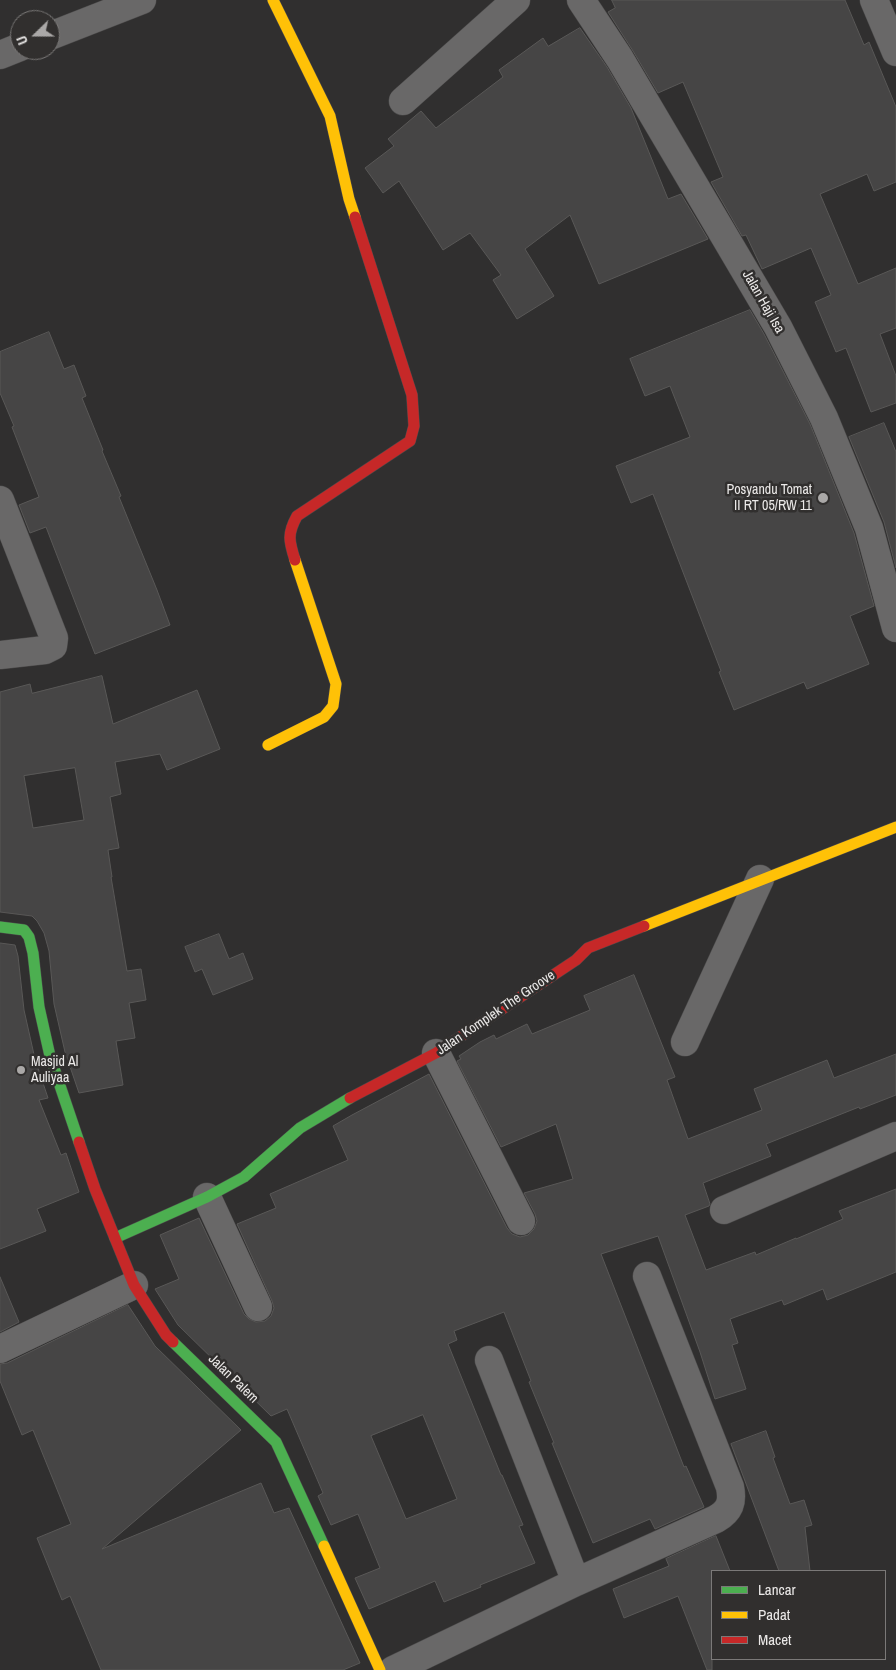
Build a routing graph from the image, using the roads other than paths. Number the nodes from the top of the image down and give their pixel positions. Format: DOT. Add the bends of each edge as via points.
graph roads {
  1 [pos="142,0"];
  2 [pos="273,0"];
  3 [pos="516,0"];
  4 [pos="581,0"];
  5 [pos="874,0"];
  6 [pos="60,32"];
  7 [pos="896,52"];
  8 [pos="403,101"];
  9 [pos="0,500"];
  10 [pos="896,628"];
  11 [pos="0,654"];
  12 [pos="268,745"];
  13 [pos="896,827"];
  14 [pos="760,879"];
  15 [pos="0,926"];
  16 [pos="685,1042"];
  17 [pos="436,1054"];
  18 [pos="896,1136"];
  19 [pos="207,1197"];
  20 [pos="724,1210"];
  21 [pos="521,1221"];
  22 [pos="115,1238"];
  23 [pos="647,1276"];
  24 [pos="134,1284"];
  25 [pos="258,1307"];
  26 [pos="0,1349"];
  27 [pos="489,1360"];
  28 [pos="576,1582"];
  29 [pos="380,1670"];
  30 [pos="393,1670"];
  1 -- 6 [label="street"];
  2 -- 12 [label="street" via="330,116 349,199 412,395 414,426 410,441 298,516 290,530 289,542 336,684 333,706 324,717"];
  3 -- 8 [label="street"];
  4 -- 10 [label="street, Jalan Haji Isa" via="620,59 800,369 824,418 869,528"];
  5 -- 7 [label="street"];
  9 -- 11 [label="street" via="54,638 53,646 45,650"];
  13 -- 14 [label="street, Jalan Komplek The Groove"];
  14 -- 16 [label="street"];
  14 -- 17 [label="street, Jalan Komplek The Groove" via="588,948 576,960"];
  15 -- 22 [label="street, Jalan Palem" via="24,930 29,937 50,1056 94,1189"];
  17 -- 19 [label="street, Jalan Komplek The Groove" via="344,1101 300,1128 244,1177"];
  17 -- 21 [label="street"];
  18 -- 20 [label="street"];
  19 -- 22 [label="street, Jalan Komplek The Groove"];
  19 -- 25 [label="street"];
  22 -- 24 [label="street, Jalan Palem"];
  23 -- 28 [label="street" via="732,1498 726,1512 716,1519"];
  24 -- 26 [label="street"];
  24 -- 29 [label="street, Jalan Palem" via="166,1335 276,1442"];
  27 -- 28 [label="street"];
  28 -- 30 [label="street"];
}
